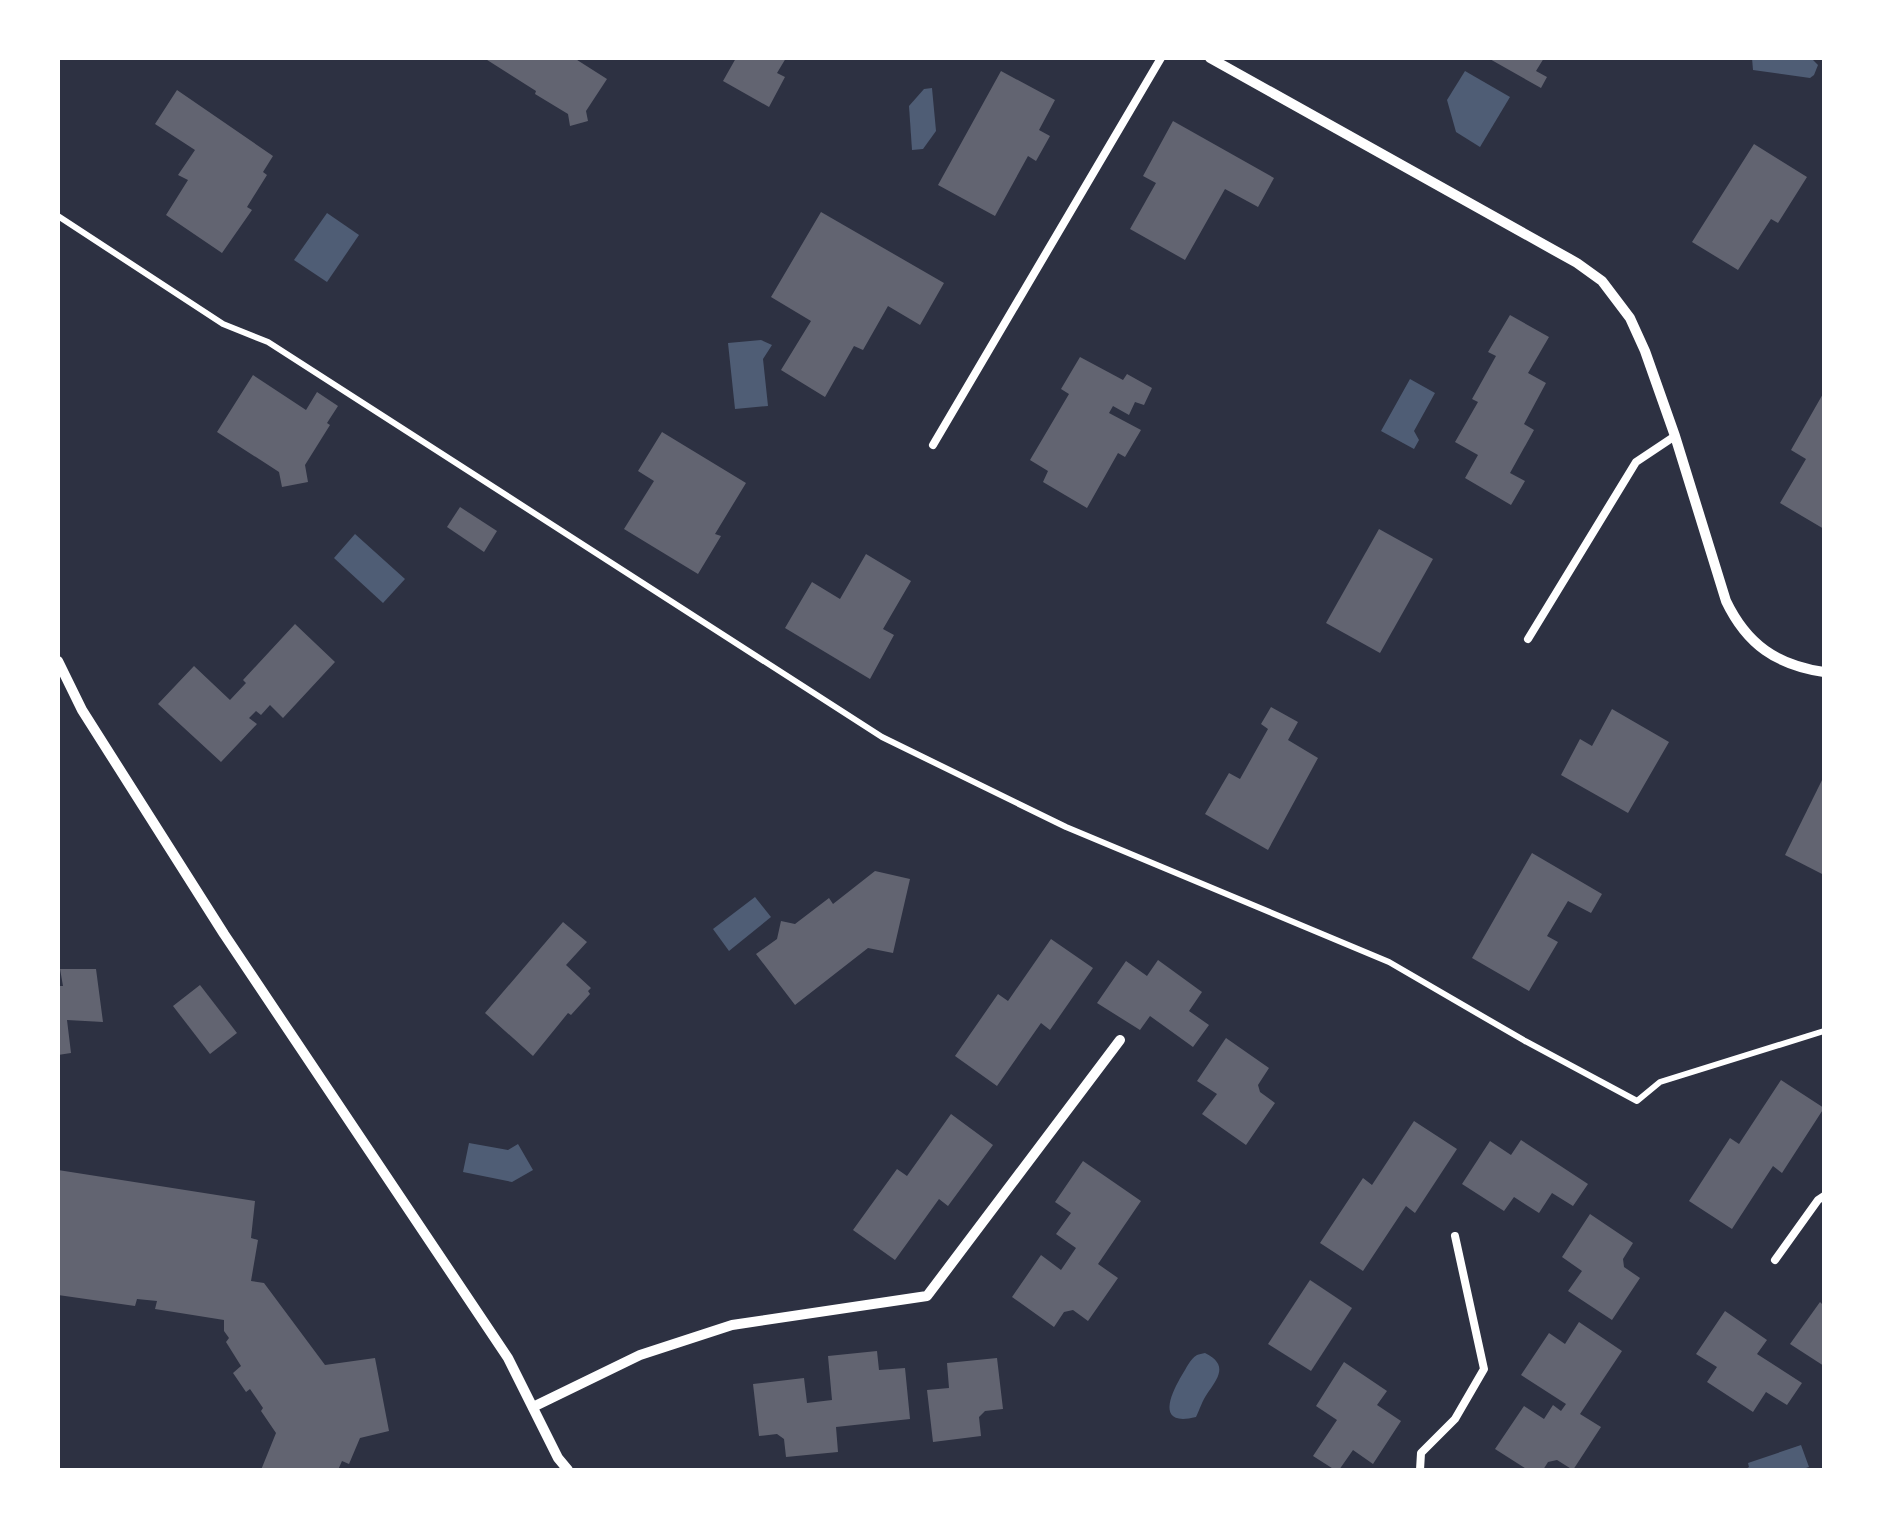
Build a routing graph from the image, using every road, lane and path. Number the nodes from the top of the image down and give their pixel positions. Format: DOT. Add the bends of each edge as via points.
graph roads {
  1 [pos="1161,58"];
  2 [pos="1210,58"];
  3 [pos="58,216"];
  4 [pos="1675,436"];
  5 [pos="933,445"];
  6 [pos="1528,639"];
  7 [pos="58,661"];
  8 [pos="1824,672"];
  9 [pos="1824,1030"];
  10 [pos="1120,1040"];
  11 [pos="1824,1196"];
  12 [pos="1456,1236"];
  13 [pos="1776,1260"];
  14 [pos="533,1407"];
  15 [pos="568,1470"];
  16 [pos="1420,1470"];
  1 -- 5 [label="lane"];
  2 -- 4 [label="street" via="1602,281 1638,334"];
  3 -- 9 [label="path" via="223,324 268,342 882,737 1066,827 1388,962 1637,1101 1660,1082"];
  4 -- 6 [label="lane" via="1636,462"];
  4 -- 8 [label="street" via="1736,623 1778,658"];
  7 -- 14 [label="street" via="138,800 508,1358"];
  10 -- 14 [label="street" via="927,1296 732,1325 640,1355"];
  11 -- 13 [label="lane"];
  12 -- 16 [label="lane" via="1484,1369 1455,1419 1421,1453"];
  14 -- 15 [label="street"];
}
